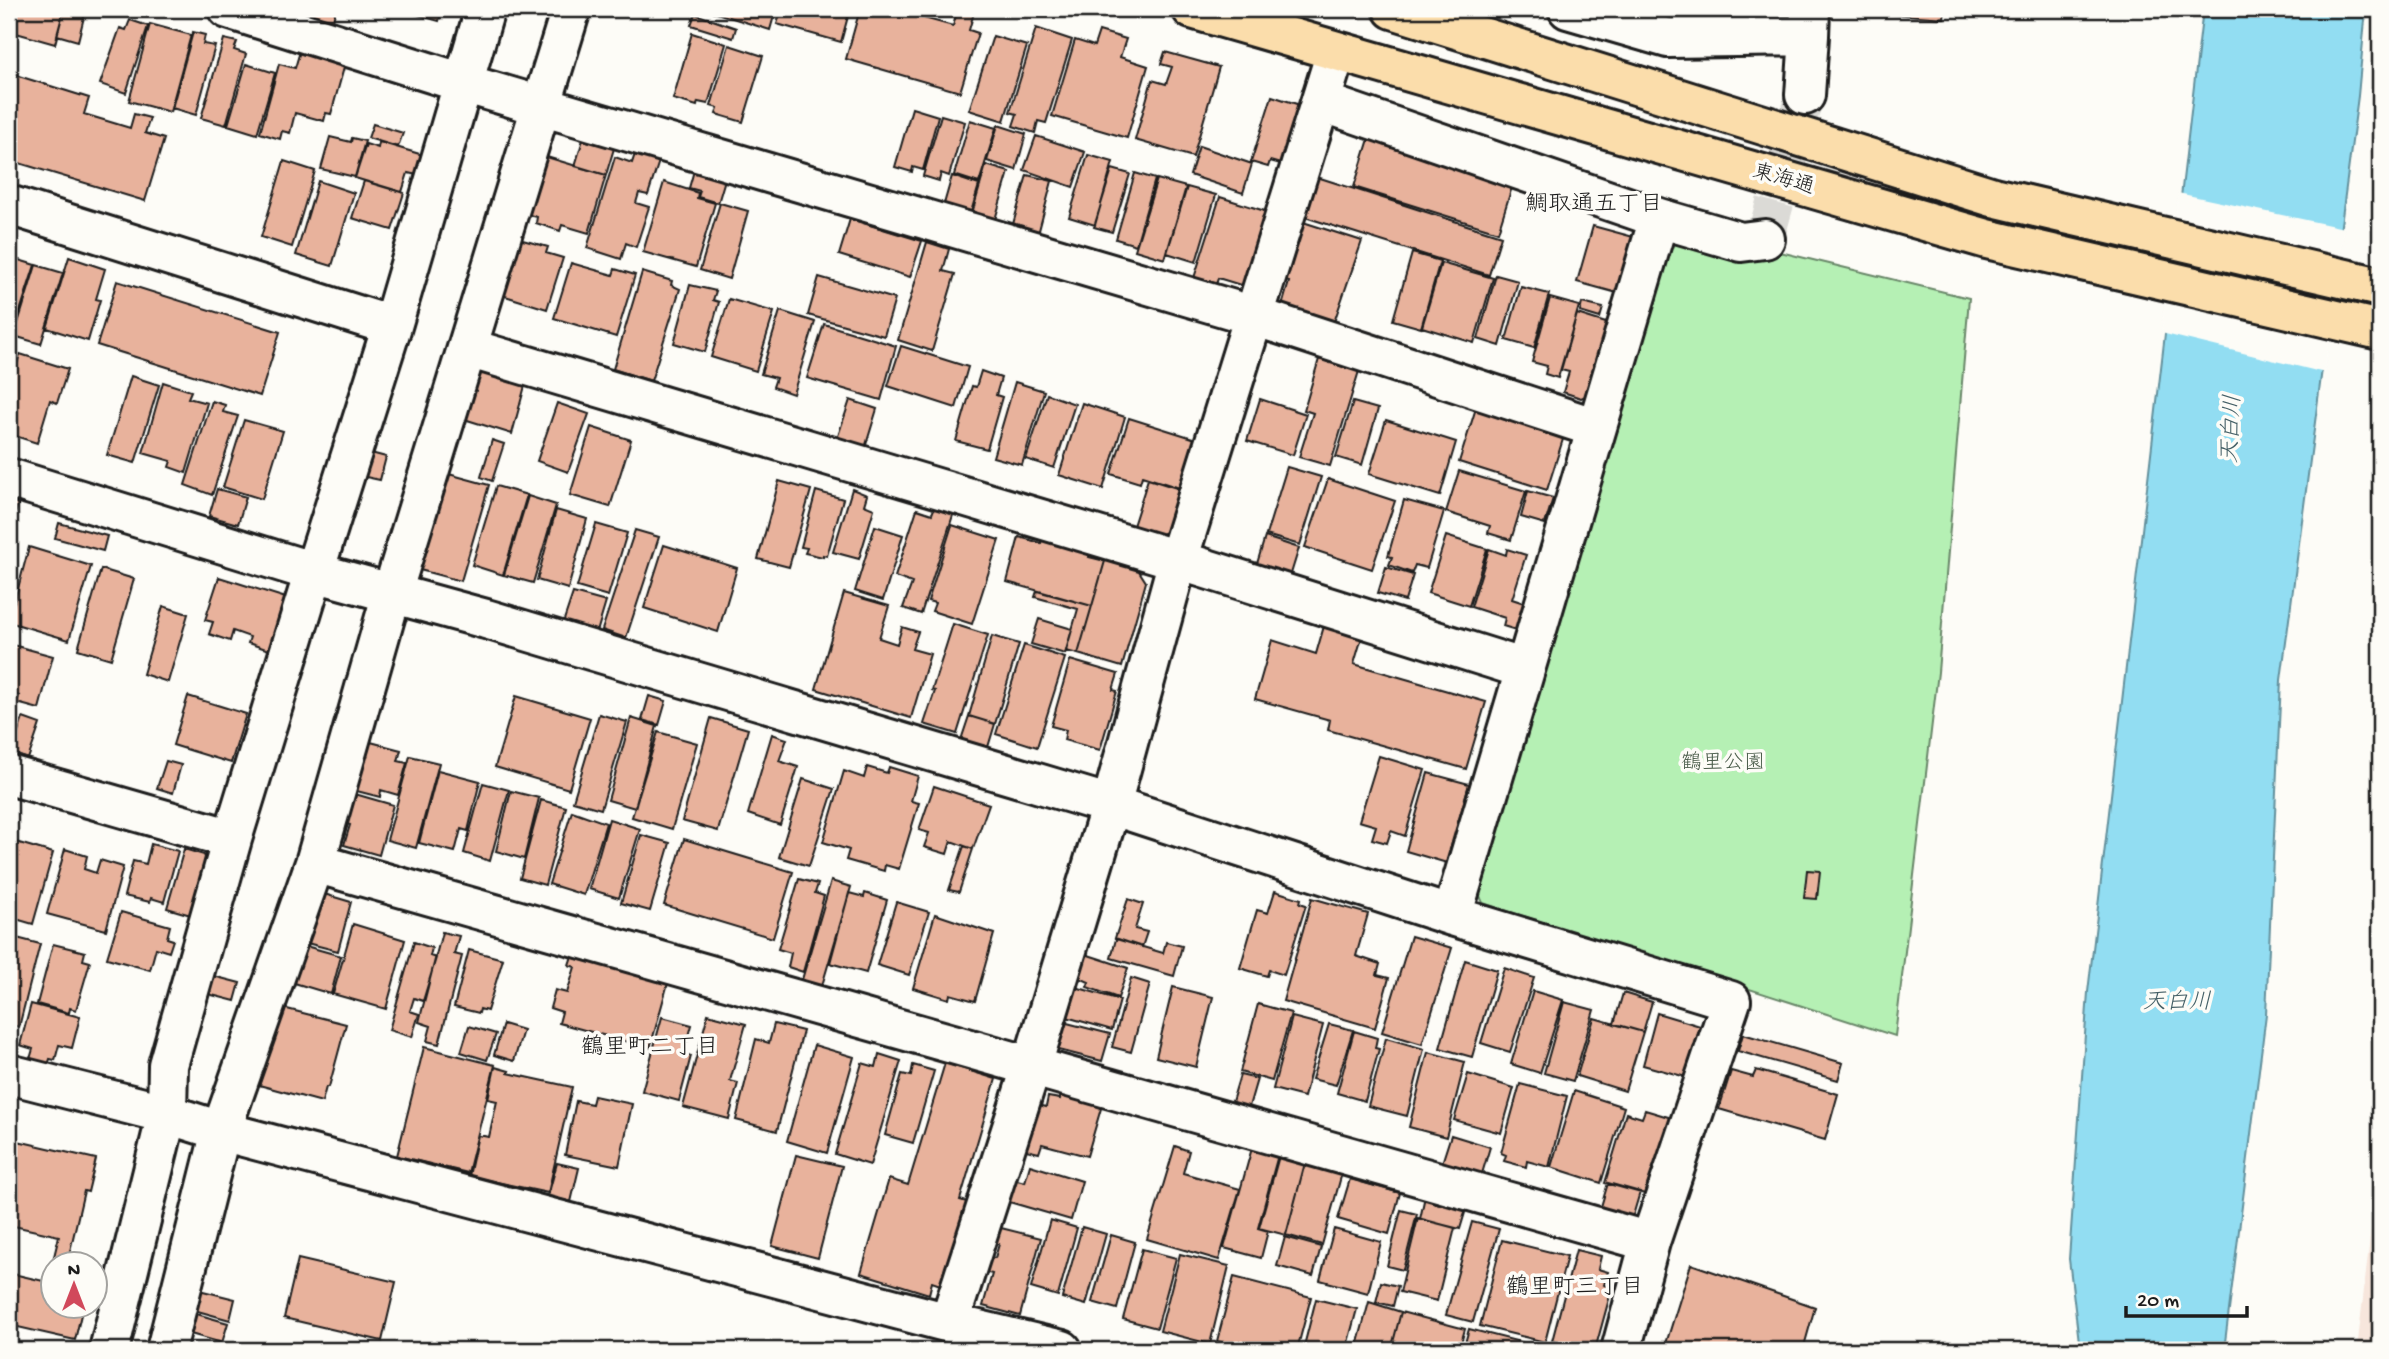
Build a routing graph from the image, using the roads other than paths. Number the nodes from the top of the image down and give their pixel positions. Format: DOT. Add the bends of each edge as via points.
graph roads {
  1 [pos="228,9"];
  2 [pos="485,9"];
  3 [pos="571,9"];
  4 [pos="1192,9"];
  5 [pos="1393,9"];
  6 [pos="1568,9"];
  7 [pos="1809,22"];
  8 [pos="1336,52"];
  9 [pos="463,83"];
  10 [pos="1805,95"];
  11 [pos="1322,102"];
  12 [pos="542,104"];
  13 [pos="9,205"];
  14 [pos="1659,218"];
  15 [pos="1765,239"];
  16 [pos="2380,287"];
  17 [pos="1254,316"];
  18 [pos="392,326"];
  19 [pos="2380,330"];
  20 [pos="468,348"];
  21 [pos="1596,428"];
  22 [pos="9,478"];
  23 [pos="1178,560"];
  24 [pos="314,572"];
  25 [pos="392,593"];
  26 [pos="1525,669"];
  27 [pos="9,775"];
  28 [pos="1111,805"];
  29 [pos="232,839"];
  30 [pos="315,863"];
  31 [pos="1452,916"];
  32 [pos="1032,1065"];
  33 [pos="9,1074"];
  34 [pos="167,1114"];
  35 [pos="221,1131"];
  36 [pos="1650,1242"];
  37 [pos="949,1323"];
  38 [pos="110,1350"];
  39 [pos="166,1350"];
  40 [pos="1062,1350"];
  41 [pos="1621,1350"];
  1 -- 9 [label="street"];
  2 -- 9 [label="street"];
  3 -- 12 [label="street"];
  4 -- 8 [label="main road, 東海通"];
  5 -- 16 [label="main road" via="1993,197"];
  6 -- 7 [label="street" via="1668,38"];
  7 -- 10 [label="street"];
  8 -- 11 [label="street"];
  8 -- 19 [label="main road, 東海通" via="2002,243"];
  9 -- 12 [label="street"];
  9 -- 18 [label="street"];
  11 -- 14 [label="street"];
  11 -- 17 [label="street"];
  12 -- 17 [label="street"];
  12 -- 20 [label="street"];
  13 -- 18 [label="street"];
  14 -- 15 [label="street" via="1741,242"];
  14 -- 21 [label="street"];
  17 -- 21 [label="street"];
  17 -- 23 [label="street"];
  18 -- 24 [label="street"];
  20 -- 23 [label="street"];
  20 -- 25 [label="street"];
  21 -- 26 [label="street"];
  22 -- 24 [label="street"];
  23 -- 26 [label="street"];
  23 -- 28 [label="street"];
  24 -- 25 [label="street"];
  24 -- 29 [label="street"];
  25 -- 28 [label="street"];
  25 -- 30 [label="street"];
  26 -- 31 [label="street"];
  27 -- 29 [label="street"];
  28 -- 31 [label="street"];
  28 -- 32 [label="street"];
  29 -- 34 [label="street" via="168,1065"];
  30 -- 32 [label="street"];
  30 -- 35 [label="street"];
  31 -- 36 [label="street" via="1731,1001"];
  32 -- 36 [label="street"];
  32 -- 37 [label="street"];
  33 -- 34 [label="street"];
  34 -- 35 [label="street"];
  34 -- 38 [label="street"];
  35 -- 37 [label="street"];
  35 -- 39 [label="street"];
  36 -- 41 [label="street"];
  37 -- 40 [label="street"];
}
